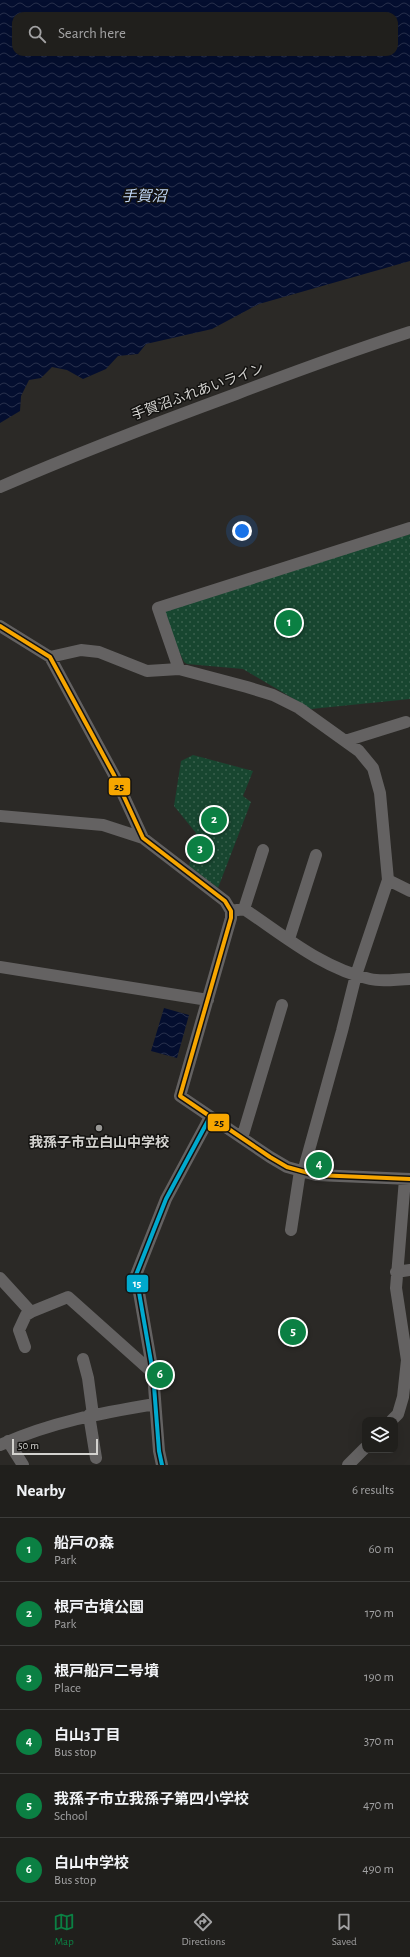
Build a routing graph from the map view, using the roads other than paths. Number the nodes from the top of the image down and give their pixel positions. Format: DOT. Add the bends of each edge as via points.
graph roads {
  1 [pos="410,332"];
  2 [pos="0,487"];
  3 [pos="410,528"];
  4 [pos="0,626"];
  5 [pos="50,657"];
  6 [pos="178,669"];
  7 [pos="406,722"];
  8 [pos="344,741"];
  9 [pos="0,816"];
  10 [pos="144,838"];
  11 [pos="263,850"];
  12 [pos="316,855"];
  13 [pos="388,880"];
  14 [pos="410,891"];
  15 [pos="244,909"];
  16 [pos="231,911"];
  17 [pos="289,939"];
  18 [pos="0,967"];
  19 [pos="356,975"];
  20 [pos="410,979"];
  21 [pos="208,1000"];
  22 [pos="282,1005"];
  23 [pos="210,1117"];
  24 [pos="242,1138"];
  25 [pos="301,1172"];
  26 [pos="407,1179"];
  27 [pos="291,1230"];
  28 [pos="410,1270"];
  29 [pos="396,1272"];
  30 [pos="0,1278"];
  31 [pos="31,1312"];
  32 [pos="25,1347"];
  33 [pos="82,1359"];
  34 [pos="153,1373"];
  35 [pos="155,1404"];
  36 [pos="91,1415"];
  37 [pos="395,1417"];
  38 [pos="4,1443"];
  39 [pos="362,1451"];
  40 [pos="96,1458"];
  41 [pos="23,1465"];
  42 [pos="162,1465"];
  43 [pos="348,1465"];
  1 -- 2 [label="street, 手賀沼ふれあいライン" via="362,347 154,424"];
  3 -- 6 [label="street" via="158,608"];
  4 -- 5 [label="street"];
  5 -- 6 [label="street" via="90,650 148,671"];
  5 -- 10 [label="street" via="114,775"];
  6 -- 8 [label="street" via="273,695 300,708"];
  7 -- 8 [label="street"];
  8 -- 13 [label="street" via="365,757 376,777 380,793"];
  9 -- 10 [label="street" via="103,825"];
  10 -- 16 [label="street" via="225,901"];
  11 -- 15 [label="street"];
  12 -- 17 [label="street"];
  13 -- 14 [label="street"];
  13 -- 19 [label="street"];
  15 -- 16 [label="street"];
  15 -- 17 [label="street"];
  16 -- 21 [label="street"];
  17 -- 19 [label="street" via="326,963"];
  18 -- 21 [label="street"];
  19 -- 20 [label="street" via="380,980"];
  19 -- 25 [label="street"];
  21 -- 23 [label="street" via="180,1096"];
  22 -- 24 [label="street"];
  23 -- 24 [label="street"];
  23 -- 34 [label="street" via="166,1199 136,1276"];
  24 -- 25 [label="street" via="270,1157"];
  25 -- 26 [label="street" via="316,1175"];
  25 -- 27 [label="street"];
  26 -- 29 [label="street"];
  28 -- 29 [label="street"];
  29 -- 37 [label="street" via="407,1360 403,1397"];
  30 -- 31 [label="street"];
  31 -- 32 [label="street" via="26,1315 19,1330"];
  31 -- 34 [label="street" via="68,1298"];
  33 -- 36 [label="street" via="88,1378"];
  34 -- 35 [label="street"];
  35 -- 36 [label="street"];
  35 -- 42 [label="street"];
  36 -- 38 [label="street" via="48,1426"];
  36 -- 40 [label="street"];
  38 -- 41 [label="street"];
  39 -- 43 [label="street"];
}
